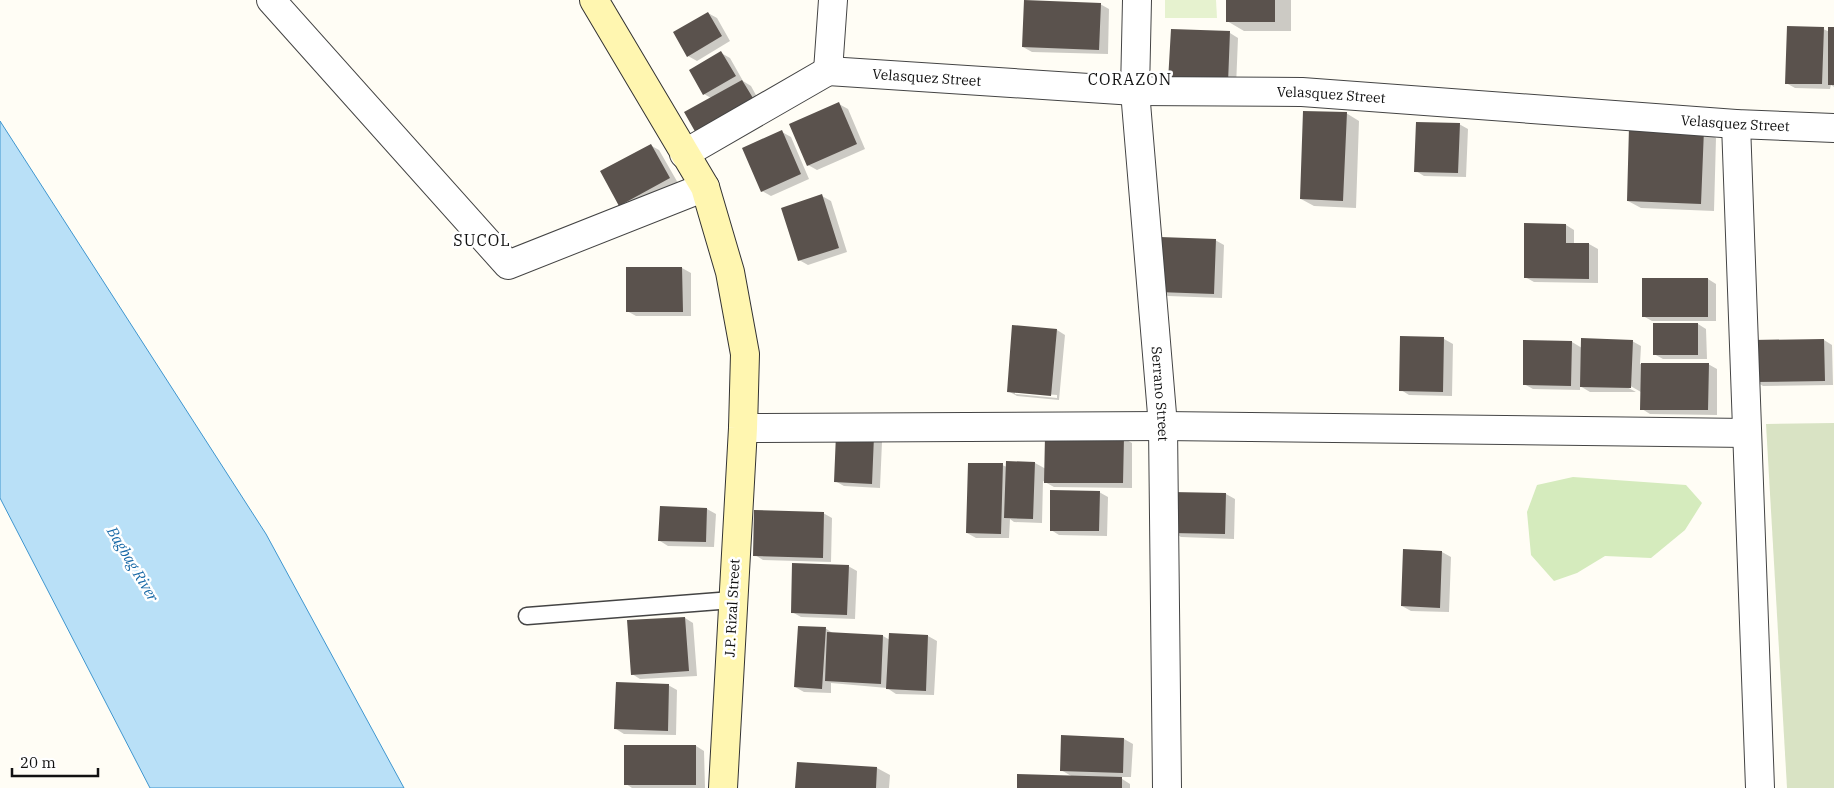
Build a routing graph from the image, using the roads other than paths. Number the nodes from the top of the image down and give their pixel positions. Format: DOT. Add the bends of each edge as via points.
graph roads {
  1 [pos="271,0"];
  2 [pos="594,0"];
  3 [pos="833,0"];
  4 [pos="1138,0"];
  5 [pos="828,71"];
  6 [pos="1135,91"];
  7 [pos="1736,124"];
  8 [pos="1834,128"];
  9 [pos="684,154"];
  10 [pos="706,187"];
  11 [pos="1163,426"];
  12 [pos="743,428"];
  13 [pos="1747,433"];
  14 [pos="732,600"];
  15 [pos="527,616"];
  16 [pos="723,788"];
  17 [pos="1167,788"];
  18 [pos="1760,788"];
  1 -- 10 [label="street" via="508,265"];
  2 -- 9 [label="street, J.P. Rizal Street"];
  3 -- 5 [label="street"];
  4 -- 6 [label="street, Serrano Street"];
  5 -- 6 [label="street, Velasquez Street"];
  5 -- 9 [label="street"];
  6 -- 7 [label="street, Velasquez Street" via="1302,92"];
  6 -- 11 [label="street, Serrano Street"];
  7 -- 8 [label="street, Velasquez Street"];
  7 -- 13 [label="street"];
  9 -- 10 [label="street, J.P. Rizal Street"];
  10 -- 12 [label="street, J.P. Rizal Street" via="730,272 745,354"];
  11 -- 12 [label="street"];
  11 -- 13 [label="street"];
  11 -- 17 [label="street, Serrano Street"];
  12 -- 14 [label="street, J.P. Rizal Street"];
  13 -- 18 [label="street"];
  14 -- 15 [label="lane"];
  14 -- 16 [label="street, J.P. Rizal Street"];
}
